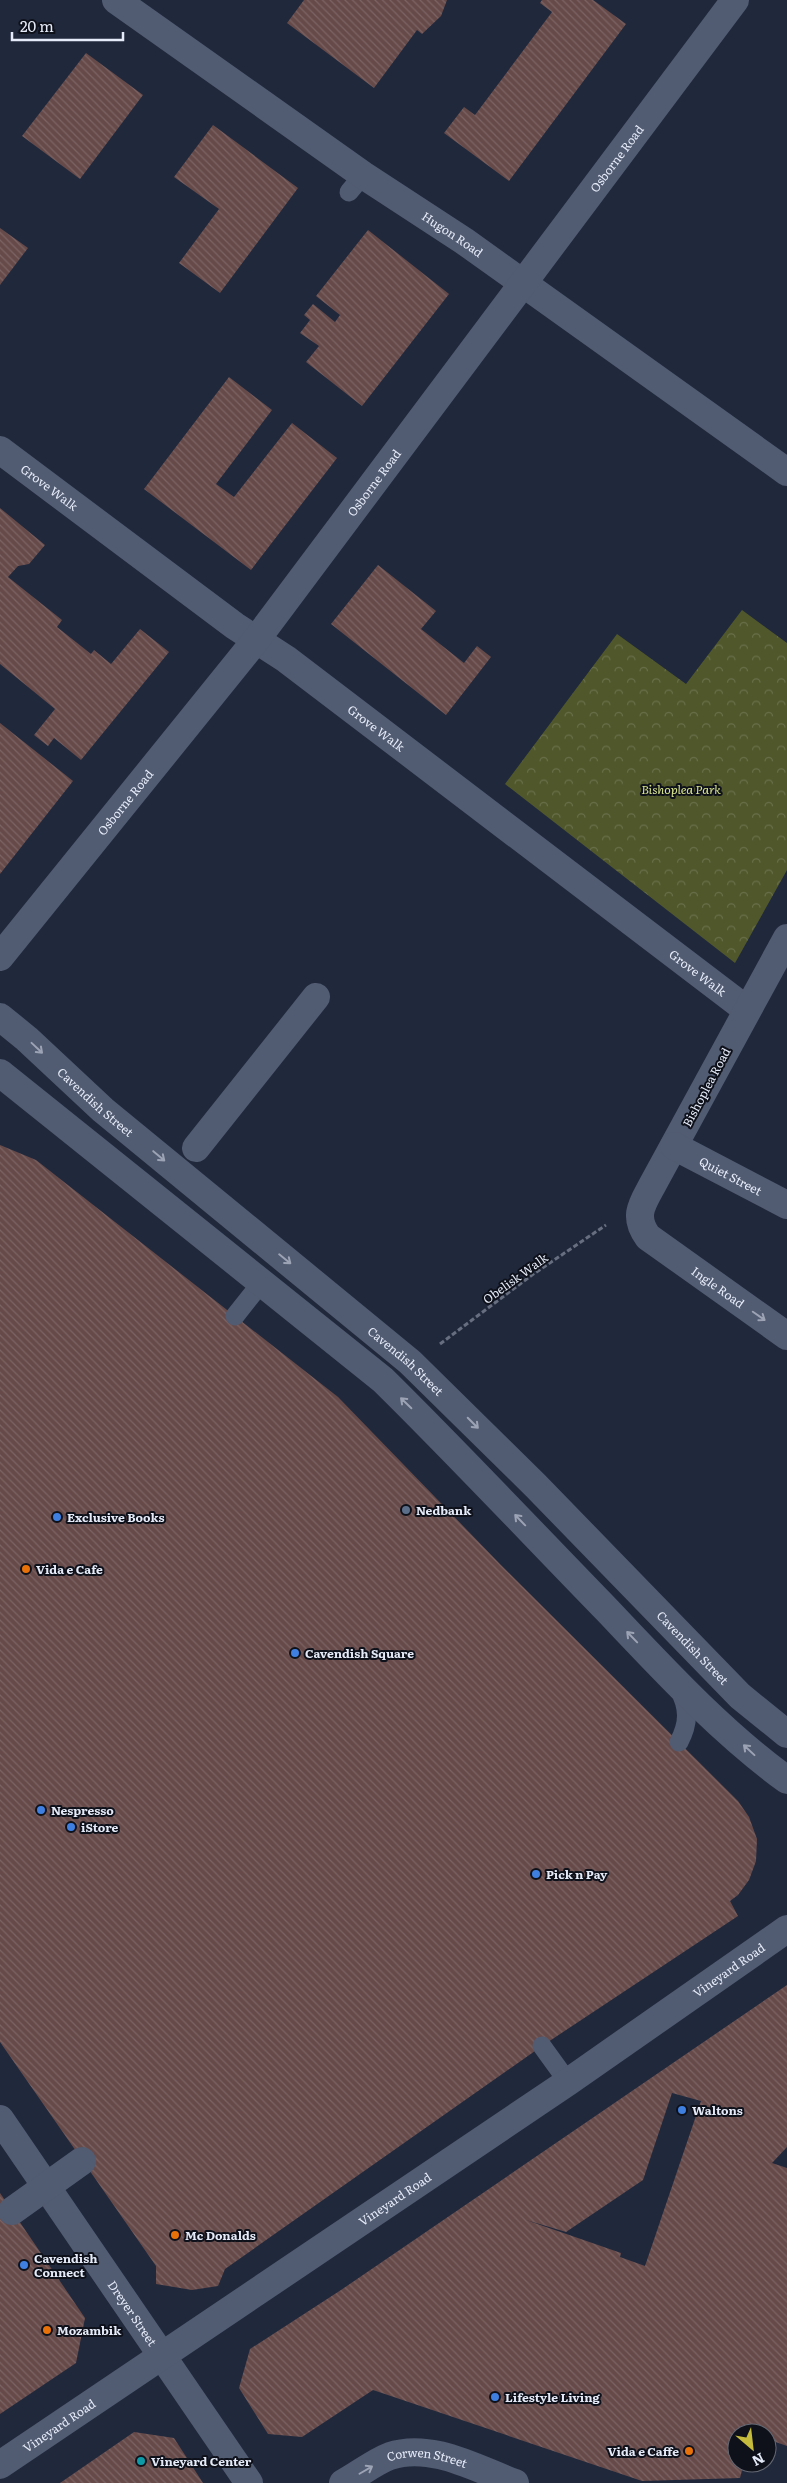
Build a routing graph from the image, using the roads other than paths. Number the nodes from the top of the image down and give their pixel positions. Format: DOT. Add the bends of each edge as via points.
graph roads {
  1 [pos="116,0"];
  2 [pos="735,0"];
  3 [pos="522,283"];
  4 [pos="0,450"];
  5 [pos="787,472"];
  6 [pos="256,640"];
  7 [pos="787,938"];
  8 [pos="0,957"];
  9 [pos="316,997"];
  10 [pos="748,1010"];
  11 [pos="0,1017"];
  12 [pos="0,1073"];
  13 [pos="674,1146"];
  14 [pos="196,1148"];
  15 [pos="787,1206"];
  16 [pos="648,1237"];
  17 [pos="262,1282"];
  18 [pos="235,1316"];
  19 [pos="787,1336"];
  20 [pos="674,1680"];
  21 [pos="787,1734"];
  22 [pos="679,1742"];
  23 [pos="787,1780"];
  24 [pos="787,1929"];
  25 [pos="542,2046"];
  26 [pos="568,2082"];
  27 [pos="0,2120"];
  28 [pos="82,2162"];
  29 [pos="46,2187"];
  30 [pos="12,2211"];
  31 [pos="163,2356"];
  32 [pos="0,2465"];
  33 [pos="249,2483"];
  34 [pos="343,2483"];
  35 [pos="515,2483"];
  1 -- 3 [label="street, Hugon Road" via="356,183 464,241"];
  2 -- 3 [label="street, Osborne Road"];
  3 -- 5 [label="street, Hugon Road"];
  3 -- 6 [label="street, Osborne Road"];
  4 -- 6 [label="street, Grove Walk"];
  6 -- 8 [label="street, Osborne Road"];
  6 -- 10 [label="street, Grove Walk" via="286,659"];
  7 -- 10 [label="street, Bishoplea Road"];
  9 -- 14 [label="street"];
  10 -- 13 [label="street, Bishoplea Road"];
  11 -- 21 [label="street, Cavendish Street, one-way" via="103,1110 410,1362 740,1696"];
  12 -- 17 [label="street"];
  13 -- 15 [label="street, Quiet Street"];
  13 -- 16 [label="street, Bishoplea Road" via="641,1206 641,1228"];
  16 -- 19 [label="street, Ingle Road, one-way"];
  17 -- 18 [label="lane"];
  20 -- 17 [label="street, one-way" via="383,1380"];
  20 -- 22 [label="lane" via="688,1714 686,1729"];
  23 -- 20 [label="street, one-way" via="760,1761"];
  24 -- 26 [label="street, Vineyard Road"];
  25 -- 26 [label="lane"];
  26 -- 31 [label="street, Vineyard Road"];
  27 -- 29 [label="street, Dreyer Street"];
  28 -- 29 [label="street"];
  29 -- 30 [label="street"];
  29 -- 31 [label="street, Dreyer Street"];
  31 -- 32 [label="street, Vineyard Road"];
  31 -- 33 [label="street, Dreyer Street"];
  34 -- 35 [label="street, Corwen Street, one-way" via="389,2456 412,2452 428,2453"];
}
